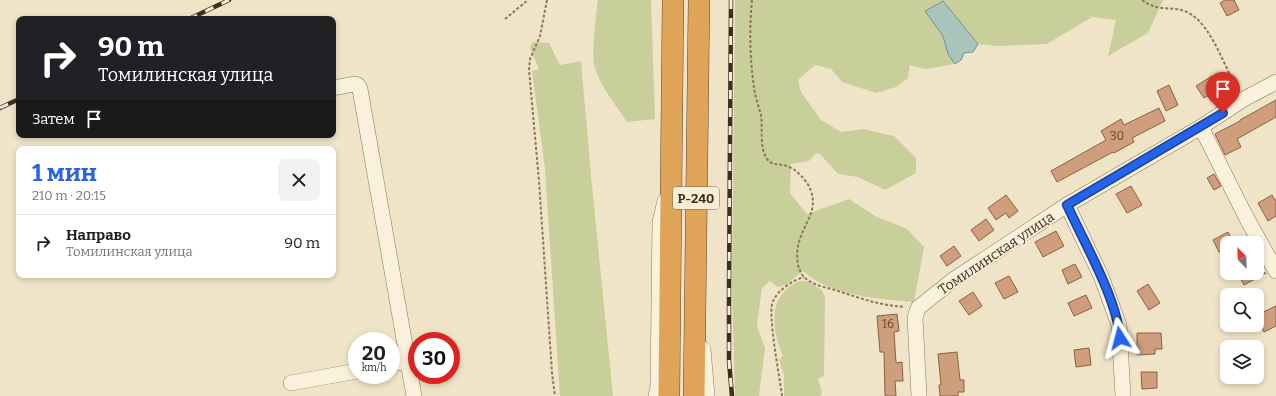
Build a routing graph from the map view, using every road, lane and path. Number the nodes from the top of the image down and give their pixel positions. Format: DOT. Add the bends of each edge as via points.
graph roads {
  1 [pos="528,0"];
  2 [pos="547,0"];
  3 [pos="673,0"];
  4 [pos="699,0"];
  5 [pos="752,0"];
  6 [pos="1142,0"];
  7 [pos="505,19"];
  8 [pos="1276,82"];
  9 [pos="336,87"];
  10 [pos="1244,99"];
  11 [pos="1201,127"];
  12 [pos="671,175"];
  13 [pos="1067,205"];
  14 [pos="695,270"];
  15 [pos="1276,271"];
  16 [pos="804,277"];
  17 [pos="918,308"];
  18 [pos="408,361"];
  19 [pos="400,362"];
  20 [pos="348,373"];
  21 [pos="291,383"];
  22 [pos="412,384"];
  23 [pos="414,396"];
  24 [pos="555,396"];
  25 [pos="656,396"];
  26 [pos="669,396"];
  27 [pos="694,396"];
  28 [pos="707,396"];
  29 [pos="782,396"];
  30 [pos="919,396"];
  31 [pos="1123,396"];
  1 -- 7 [label="path"];
  2 -- 24 [label="path" via="540,36 530,59 529,70"];
  3 -- 12 [label="highway, Р-240"];
  4 -- 14 [label="highway, Р-240"];
  5 -- 16 [label="path" via="751,62 760,114 762,151 773,165 784,166 798,172 811,190 814,208 799,241 797,254"];
  6 -- 10 [label="path" via="1153,7 1182,10 1192,15 1202,25"];
  8 -- 10 [label="street, Томилинская улица"];
  9 -- 18 [label="street" via="354,84 360,89"];
  10 -- 11 [label="street, Томилинская улица"];
  11 -- 13 [label="street, Томилинская улица"];
  11 -- 15 [label="street"];
  12 -- 25 [label="street" via="660,222"];
  12 -- 26 [label="highway, Р-240"];
  13 -- 17 [label="street, Томилинская улица" via="953,280"];
  13 -- 31 [label="street" via="1101,276 1119,325"];
  14 -- 27 [label="highway, Р-240"];
  14 -- 28 [label="street"];
  16 -- 17 [label="path" via="821,287 881,305"];
  16 -- 29 [label="path" via="792,282 772,302 770,315"];
  17 -- 30 [label="street" via="915,318"];
  18 -- 19 [label="street"];
  20 -- 21 [label="street"];
  22 -- 23 [label="street"];
}
